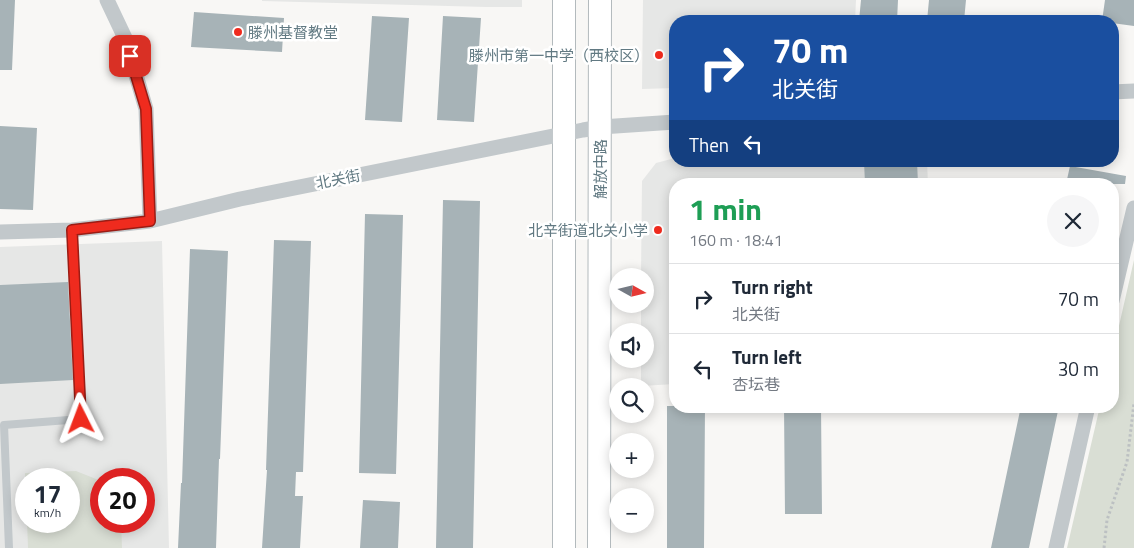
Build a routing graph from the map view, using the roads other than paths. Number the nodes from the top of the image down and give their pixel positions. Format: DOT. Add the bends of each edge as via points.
graph roads {
  1 [pos="107,0"];
  2 [pos="564,0"];
  3 [pos="600,0"];
  4 [pos="1134,91"];
  5 [pos="1119,92"];
  6 [pos="669,122"];
  7 [pos="601,127"];
  8 [pos="564,134"];
  9 [pos="1134,208"];
  10 [pos="150,221"];
  11 [pos="72,230"];
  12 [pos="0,232"];
  13 [pos="1119,272"];
  14 [pos="1086,413"];
  15 [pos="9,548"];
  16 [pos="564,548"];
  17 [pos="599,548"];
  18 [pos="1056,548"];
  1 -- 10 [label="street" via="125,38 146,109"];
  2 -- 8 [label="main road"];
  3 -- 7 [label="main road, 解放中路"];
  4 -- 5 [label="street"];
  6 -- 7 [label="street, 北关街"];
  7 -- 8 [label="street, 北关街"];
  7 -- 17 [label="main road, 解放中路"];
  8 -- 10 [label="street, 北关街" via="240,199"];
  8 -- 16 [label="main road"];
  9 -- 13 [label="street"];
  10 -- 11 [label="street, 北关街"];
  11 -- 12 [label="street, 北关街"];
  11 -- 15 [label="lane" via="81,419 4,425"];
  14 -- 18 [label="street"];
}
